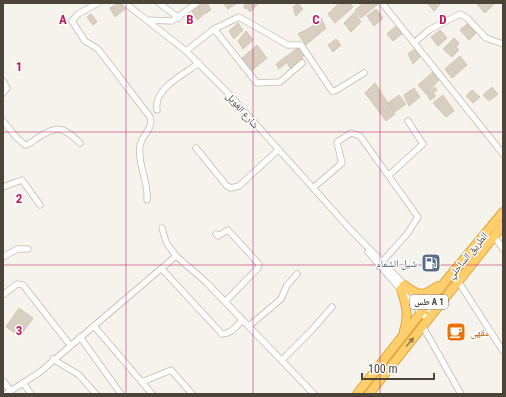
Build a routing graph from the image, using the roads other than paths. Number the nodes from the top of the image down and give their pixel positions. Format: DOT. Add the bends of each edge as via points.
graph roads {
  1 [pos="98,3"];
  2 [pos="125,3"];
  3 [pos="160,3"];
  4 [pos="197,3"];
  5 [pos="382,3"];
  6 [pos="169,6"];
  7 [pos="179,18"];
  8 [pos="147,20"];
  9 [pos="214,29"];
  10 [pos="414,43"];
  11 [pos="503,44"];
  12 [pos="186,51"];
  13 [pos="302,63"];
  14 [pos="199,64"];
  15 [pos="364,73"];
  16 [pos="3,81"];
  17 [pos="3,93"];
  18 [pos="156,110"];
  19 [pos="3,121"];
  20 [pos="408,121"];
  21 [pos="80,143"];
  22 [pos="196,148"];
  23 [pos="278,150"];
  24 [pos="503,154"];
  25 [pos="388,175"];
  26 [pos="3,187"];
  27 [pos="313,188"];
  28 [pos="147,200"];
  29 [pos="40,205"];
  30 [pos="503,212"];
  31 [pos="503,225"];
  32 [pos="162,228"];
  33 [pos="349,228"];
  34 [pos="216,234"];
  35 [pos="494,236"];
  36 [pos="503,249"];
  37 [pos="28,250"];
  38 [pos="176,256"];
  39 [pos="3,257"];
  40 [pos="382,262"];
  41 [pos="162,269"];
  42 [pos="297,274"];
  43 [pos="458,281"];
  44 [pos="444,283"];
  45 [pos="403,287"];
  46 [pos="3,295"];
  47 [pos="225,302"];
  48 [pos="332,307"];
  49 [pos="423,310"];
  50 [pos="431,316"];
  51 [pos="243,320"];
  52 [pos="94,326"];
  53 [pos="249,326"];
  54 [pos="423,327"];
  55 [pos="80,337"];
  56 [pos="401,338"];
  57 [pos="70,345"];
  58 [pos="503,351"];
  59 [pos="53,359"];
  60 [pos="282,360"];
  61 [pos="380,380"];
  62 [pos="3,381"];
  63 [pos="142,382"];
  64 [pos="23,383"];
  65 [pos="8,392"];
  66 [pos="31,394"];
  67 [pos="96,394"];
  68 [pos="121,394"];
  69 [pos="152,394"];
  70 [pos="192,394"];
  71 [pos="314,394"];
  72 [pos="357,394"];
  73 [pos="369,394"];
  74 [pos="374,394"];
  75 [pos="461,394"];
  1 -- 28 [label="street" via="78,14 72,21 85,41 98,50 150,117 151,125 140,144 139,161 147,186"];
  2 -- 8 [label="street, شارع الغويل"];
  3 -- 6 [label="street"];
  4 -- 7 [label="street"];
  5 -- 10 [label="street"];
  6 -- 7 [label="street"];
  7 -- 8 [label="street" via="168,22"];
  8 -- 12 [label="street, شارع الغويل"];
  9 -- 12 [label="street"];
  9 -- 13 [label="street" via="257,84 280,82"];
  9 -- 15 [label="street" via="239,17 288,45 301,45 332,91"];
  10 -- 11 [label="street" via="429,30 460,14 481,34"];
  10 -- 24 [label="street"];
  12 -- 14 [label="street, شارع الغويل"];
  14 -- 18 [label="street" via="163,91 157,99"];
  14 -- 23 [label="street, شارع الغويل" via="228,92"];
  16 -- 17 [label="street" via="7,88"];
  19 -- 21 [label="street" via="25,145 58,129 66,130"];
  20 -- 25 [label="street" via="423,144"];
  22 -- 23 [label="street" via="227,186 232,188 239,186"];
  23 -- 27 [label="street, شارع الغويل"];
  25 -- 27 [label="street" via="364,140 356,133 351,133 337,143 342,163"];
  25 -- 40 [label="street" via="418,217 407,234"];
  26 -- 29 [label="street" via="22,180"];
  27 -- 33 [label="street, شارع الغويل"];
  30 -- 44 [label="highway, الطريق الساحلي / طس A 1"];
  31 -- 35 [label="highway, الطريق الساحلي / طس A 1"];
  32 -- 38 [label="street"];
  33 -- 40 [label="street, شارع الغويل"];
  33 -- 45 [label="street, شارع الغويل" via="351,234"];
  34 -- 47 [label="street" via="219,236 228,230 259,264"];
  35 -- 36 [label="street"];
  35 -- 43 [label="highway, الطريق الساحلي / طس A 1"];
  37 -- 39 [label="street" via="17,249"];
  38 -- 41 [label="street"];
  38 -- 47 [label="street"];
  40 -- 45 [label="street, شارع الغويل"];
  41 -- 51 [label="street" via="222,334 230,332"];
  41 -- 52 [label="street"];
  42 -- 53 [label="street" via="287,285 280,299"];
  43 -- 50 [label="highway, الطريق الساحلي / طس A 1"];
  43 -- 58 [label="street"];
  44 -- 45 [label="highway" via="426,295"];
  44 -- 49 [label="highway, الطريق الساحلي / طس A 1"];
  45 -- 49 [label="street, شارع الغويل"];
  45 -- 56 [label="highway" via="408,317"];
  46 -- 57 [label="street" via="17,284 23,285"];
  47 -- 51 [label="street"];
  48 -- 60 [label="street"];
  49 -- 50 [label="street, شارع الغويل"];
  49 -- 56 [label="highway, الطريق الساحلي / طس A 1"];
  50 -- 54 [label="highway, الطريق الساحلي / طس A 1"];
  51 -- 53 [label="street"];
  52 -- 55 [label="street"];
  52 -- 63 [label="street"];
  53 -- 60 [label="street"];
  61 -- 54 [label="highway, الطريق الساحلي / طس A 1, one-way"];
  54 -- 75 [label="street"];
  55 -- 57 [label="street"];
  55 -- 68 [label="street"];
  56 -- 72 [label="highway, الطريق الساحلي / طس A 1"];
  57 -- 59 [label="street"];
  59 -- 64 [label="street"];
  59 -- 67 [label="street" via="79,375"];
  60 -- 71 [label="street"];
  61 -- 73 [label="highway, الطريق الساحلي / طس A 1"];
  61 -- 74 [label="street"];
  62 -- 65 [label="street"];
  63 -- 69 [label="street"];
  63 -- 70 [label="street" via="171,370"];
  64 -- 65 [label="street"];
  64 -- 66 [label="street"];
}
